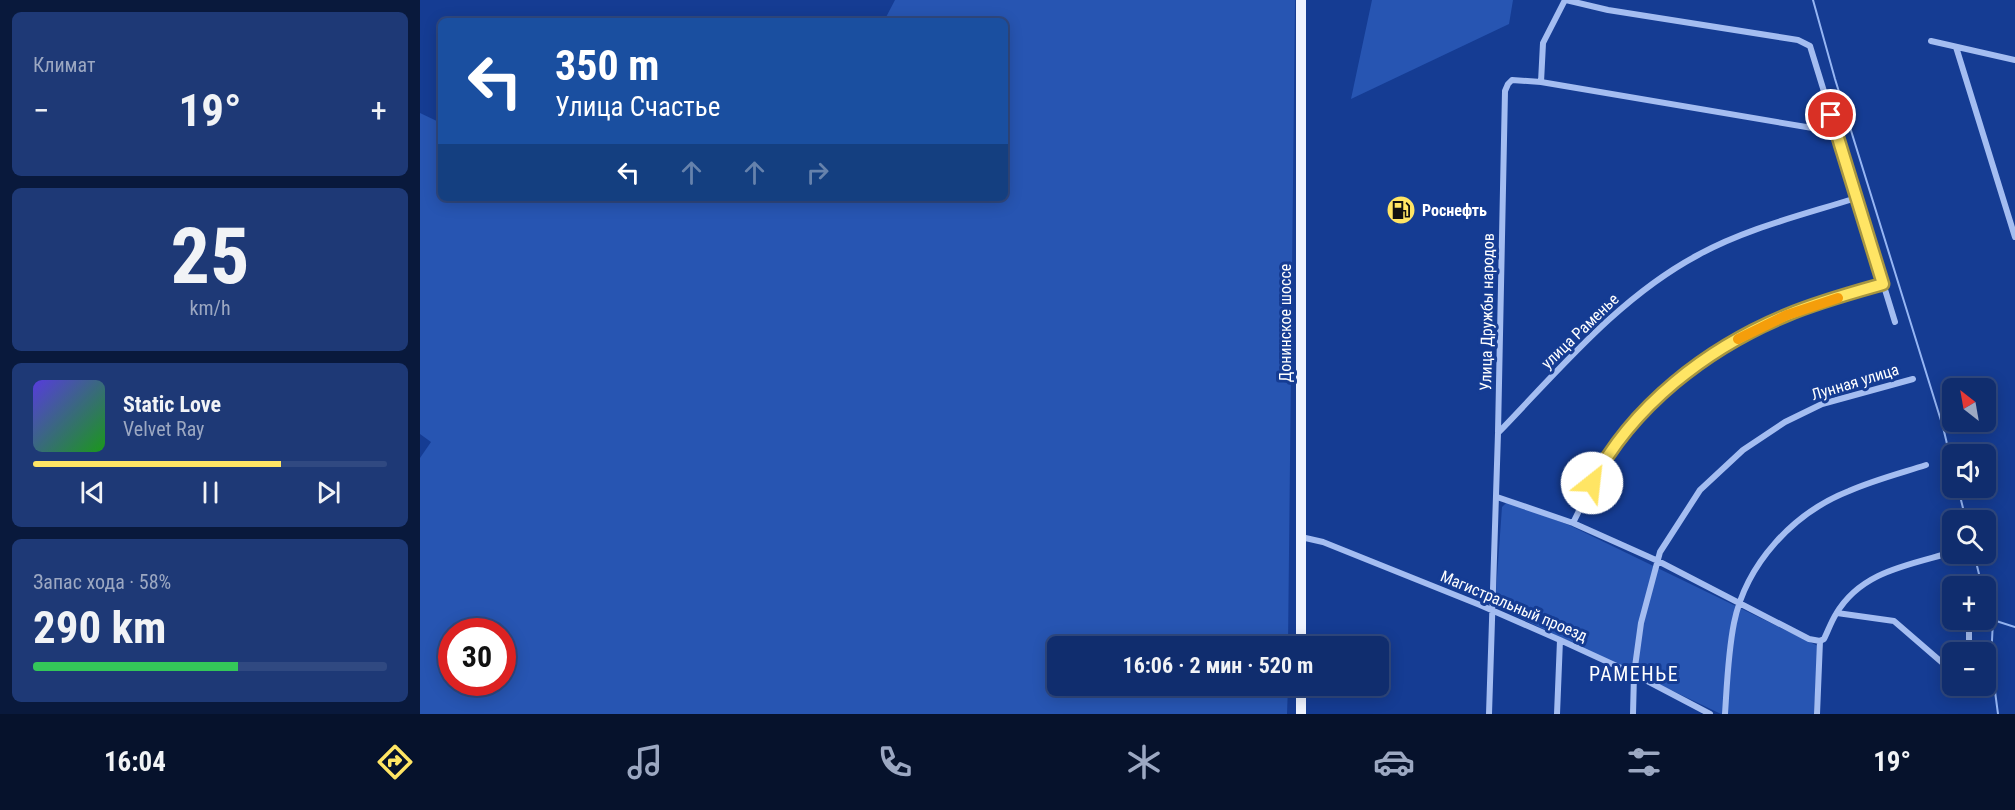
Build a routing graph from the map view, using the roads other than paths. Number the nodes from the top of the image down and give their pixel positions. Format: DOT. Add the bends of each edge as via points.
graph roads {
  1 [pos="1301,0"];
  2 [pos="1565,0"];
  3 [pos="1931,41"];
  4 [pos="1956,47"];
  5 [pos="2015,60"];
  6 [pos="1540,82"];
  7 [pos="1836,132"];
  8 [pos="1856,198"];
  9 [pos="2015,237"];
  10 [pos="1883,284"];
  11 [pos="1895,322"];
  12 [pos="1913,379"];
  13 [pos="1498,433"];
  14 [pos="1926,465"];
  15 [pos="1497,497"];
  16 [pos="1573,522"];
  17 [pos="1301,537"];
  18 [pos="1942,555"];
  19 [pos="1658,561"];
  20 [pos="1739,603"];
  21 [pos="1492,610"];
  22 [pos="1836,613"];
  23 [pos="1301,636"];
  24 [pos="1560,640"];
  25 [pos="1820,641"];
  26 [pos="1942,662"];
  27 [pos="1634,674"];
  28 [pos="1301,696"];
  29 [pos="1301,714"];
  30 [pos="1489,714"];
  31 [pos="1557,714"];
  32 [pos="1633,714"];
  33 [pos="1710,714"];
  34 [pos="1725,714"];
  35 [pos="1817,714"];
  1 -- 17 [label="main road, Донинское шоссе"];
  2 -- 6 [label="street" via="1543,43"];
  2 -- 7 [label="street" via="1798,40 1810,46"];
  3 -- 4 [label="street"];
  4 -- 5 [label="street"];
  4 -- 9 [label="street"];
  6 -- 7 [label="street, Улица Дружбы народов"];
  6 -- 13 [label="street, Улица Дружбы народов" via="1512,80 1505,91"];
  7 -- 8 [label="street"];
  8 -- 10 [label="street"];
  8 -- 13 [label="street, улица Раменье" via="1760,228 1698,255 1666,274 1611,317"];
  10 -- 11 [label="street"];
  10 -- 16 [label="street" via="1787,315 1695,365 1628,429 1602,464"];
  12 -- 19 [label="street, Лунная улица" via="1822,404 1785,422 1743,450 1700,490"];
  13 -- 15 [label="street"];
  14 -- 20 [label="street" via="1848,491 1805,515 1766,554"];
  15 -- 16 [label="street"];
  15 -- 21 [label="street"];
  16 -- 19 [label="street"];
  17 -- 21 [label="street, Магистральный проезд" via="1323,542"];
  17 -- 23 [label="main road, Донинское шоссе"];
  18 -- 22 [label="street" via="1874,577 1858,587"];
  19 -- 20 [label="street"];
  19 -- 27 [label="street, Лунная улица" via="1641,623"];
  20 -- 25 [label="street"];
  20 -- 34 [label="street" via="1730,646"];
  21 -- 24 [label="street, Магистральный проезд"];
  21 -- 30 [label="street"];
  22 -- 25 [label="street"];
  22 -- 26 [label="street" via="1894,621"];
  24 -- 27 [label="street, Магистральный проезд"];
  24 -- 31 [label="street"];
  25 -- 35 [label="street"];
  27 -- 32 [label="street, Лунная улица"];
  27 -- 33 [label="street, Магистральный проезд"];
  28 -- 29 [label="main road"];
}
